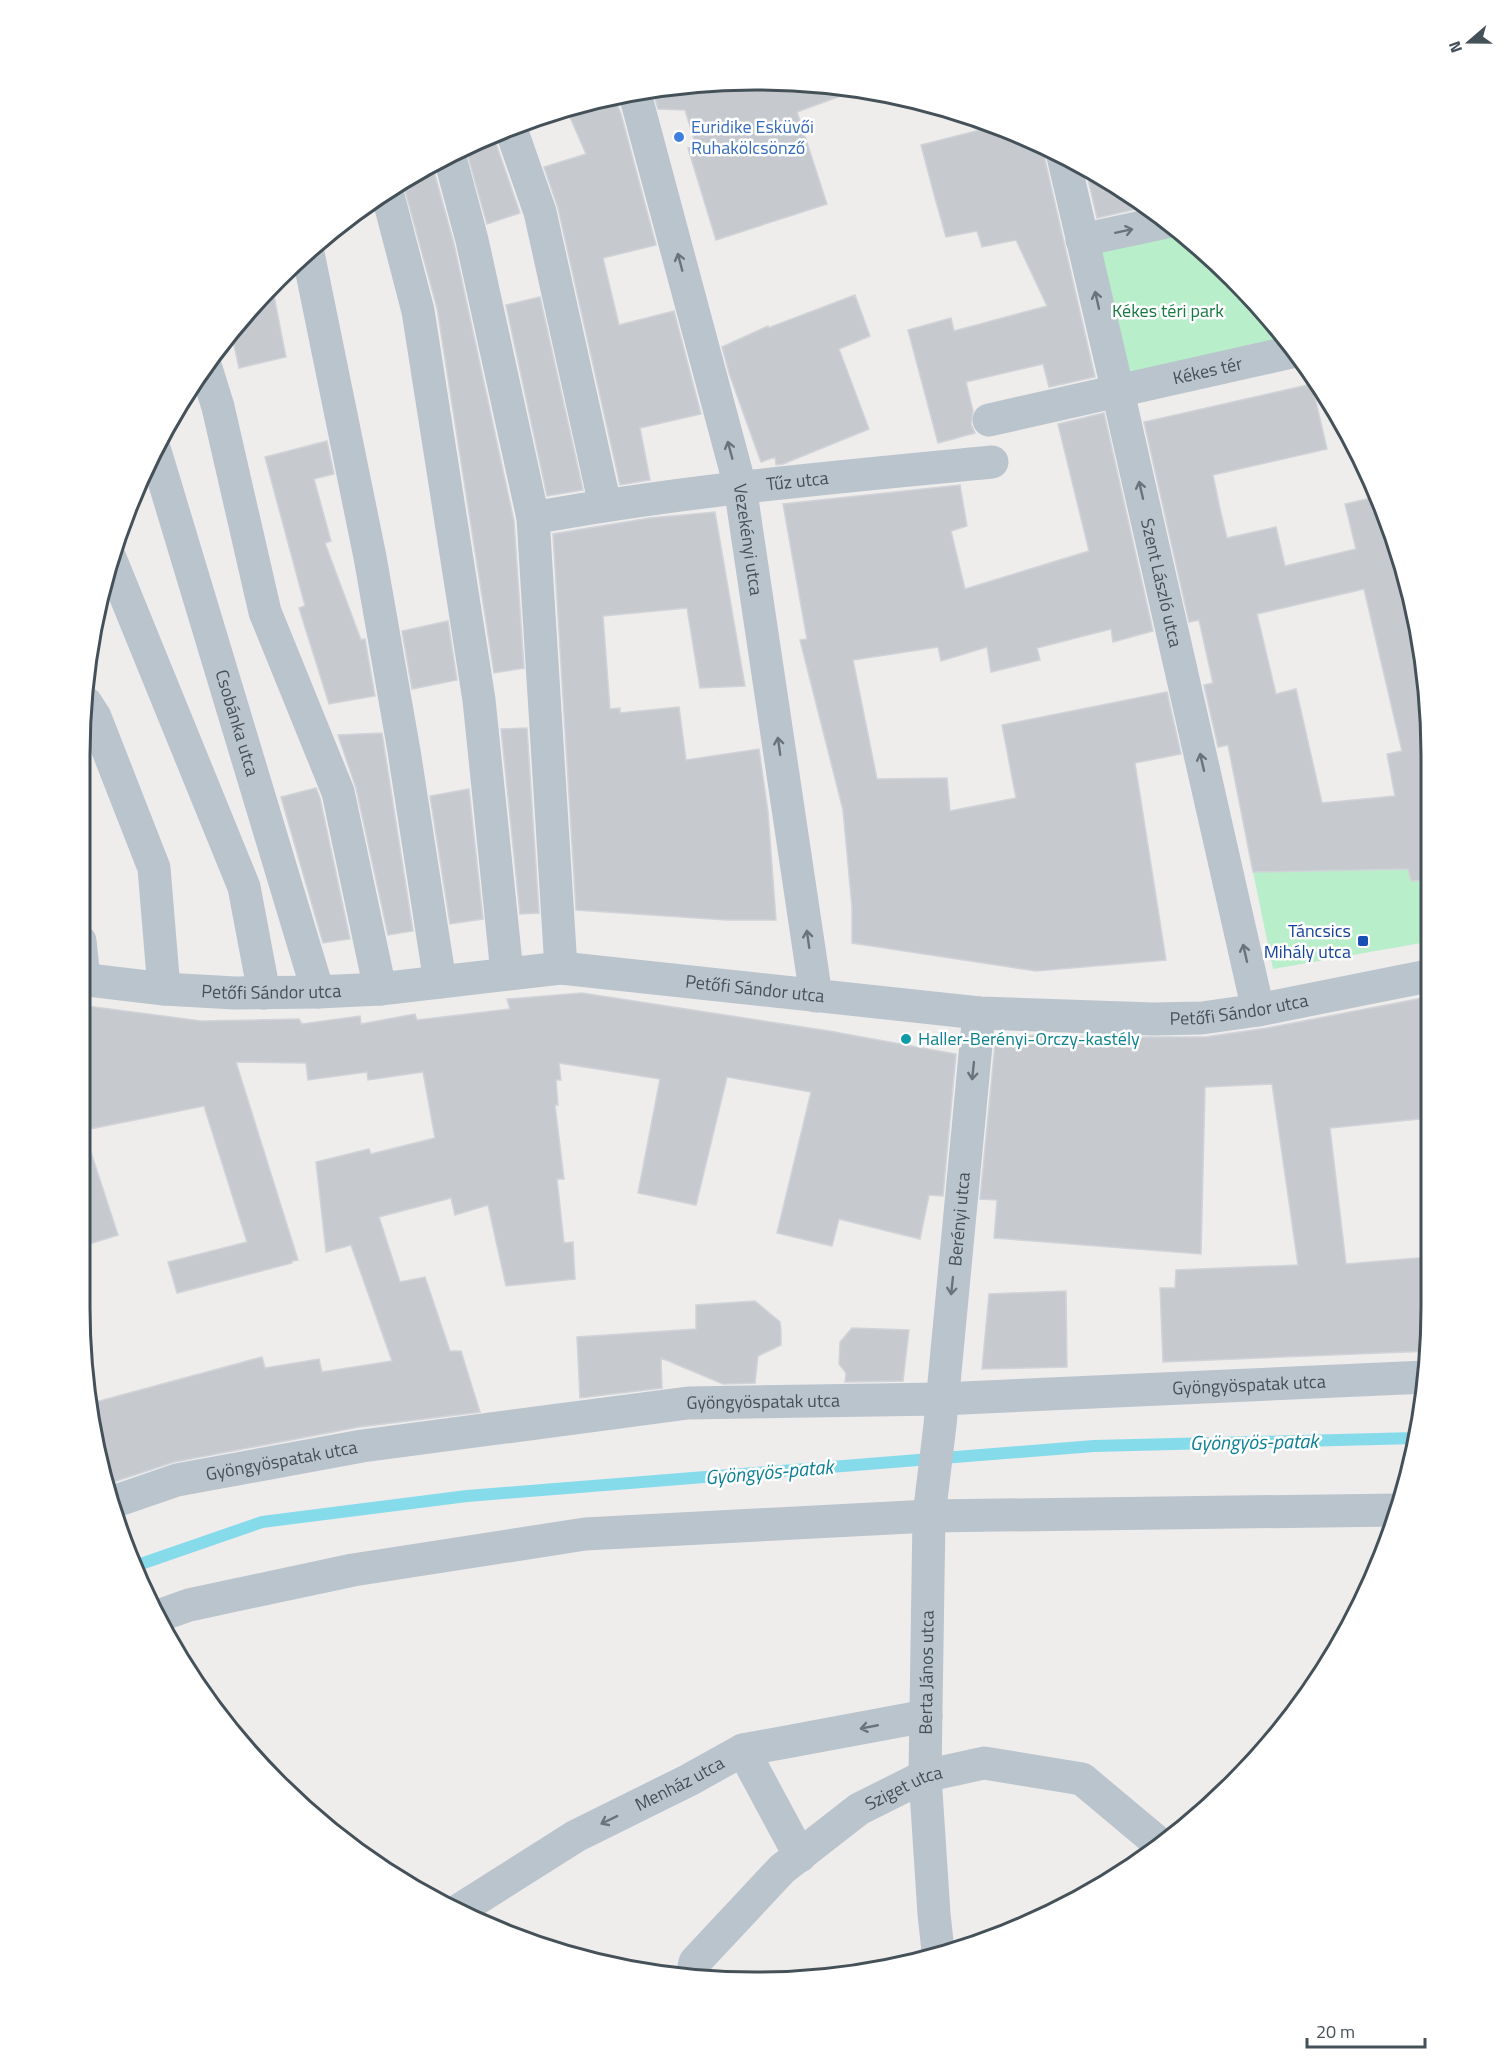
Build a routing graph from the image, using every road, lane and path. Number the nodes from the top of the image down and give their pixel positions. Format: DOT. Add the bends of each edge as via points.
graph roads {
  1 [pos="637,101"];
  2 [pos="513,136"];
  3 [pos="451,164"];
  4 [pos="1066,167"];
  5 [pos="389,200"];
  6 [pos="1156,224"];
  7 [pos="1082,240"];
  8 [pos="310,262"];
  9 [pos="1285,353"];
  10 [pos="209,377"];
  11 [pos="1118,392"];
  12 [pos="989,420"];
  13 [pos="158,462"];
  14 [pos="992,462"];
  15 [pos="740,486"];
  16 [pos="605,505"];
  17 [pos="533,518"];
  18 [pos="116,573"];
  19 [pos="91,711"];
  20 [pos="561,968"];
  21 [pos="507,973"];
  22 [pos="1421,977"];
  23 [pos="90,980"];
  24 [pos="440,982"];
  25 [pos="164,989"];
  26 [pos="380,989"];
  27 [pos="318,992"];
  28 [pos="264,993"];
  29 [pos="816,996"];
  30 [pos="1258,1010"];
  31 [pos="979,1013"];
  32 [pos="1417,1378"];
  33 [pos="940,1412"];
  34 [pos="119,1500"];
  35 [pos="930,1509"];
  36 [pos="1389,1510"];
  37 [pos="165,1613"];
  38 [pos="926,1716"];
  39 [pos="743,1750"];
  40 [pos="925,1776"];
  41 [pos="1153,1840"];
  42 [pos="800,1856"];
  43 [pos="466,1905"];
  44 [pos="937,1946"];
  45 [pos="694,1969"];
  15 -- 1 [label="street, Vezekényi utca, one-way"];
  2 -- 16 [label="street" via="540,212"];
  3 -- 17 [label="street"];
  4 -- 7 [label="street, Szent László utca"];
  5 -- 21 [label="street" via="418,311 478,688"];
  7 -- 6 [label="street, one-way"];
  11 -- 7 [label="street, Szent László utca, one-way"];
  8 -- 24 [label="street" via="372,568"];
  9 -- 11 [label="street, Kékes tér"];
  10 -- 26 [label="street" via="265,612 338,792"];
  11 -- 12 [label="street"];
  30 -- 11 [label="street, Szent László utca, one-way"];
  13 -- 27 [label="street, Csobánka utca"];
  14 -- 15 [label="street, Tűz utca"];
  15 -- 16 [label="street, Tűz utca"];
  29 -- 15 [label="street, Vezekényi utca, one-way"];
  16 -- 17 [label="street, Tűz utca"];
  17 -- 20 [label="street"];
  18 -- 28 [label="street" via="244,887"];
  19 -- 25 [label="street" via="154,868"];
  20 -- 21 [label="street, Petőfi Sándor utca"];
  20 -- 29 [label="street, Petőfi Sándor utca"];
  21 -- 24 [label="street, Petőfi Sándor utca"];
  22 -- 30 [label="street, Petőfi Sándor utca"];
  23 -- 25 [label="street, Petőfi Sándor utca"];
  24 -- 26 [label="street, Petőfi Sándor utca"];
  25 -- 28 [label="street, Petőfi Sándor utca"];
  26 -- 27 [label="street, Petőfi Sándor utca"];
  27 -- 28 [label="street, Petőfi Sándor utca"];
  29 -- 31 [label="street, Petőfi Sándor utca"];
  30 -- 31 [label="street, Petőfi Sándor utca" via="1193,1018"];
  31 -- 33 [label="street, Berényi utca, one-way"];
  32 -- 33 [label="street, Gyöngyöspatak utca"];
  33 -- 34 [label="street, Gyöngyöspatak utca" via="688,1403 362,1446 177,1480"];
  33 -- 35 [label="street, Berényi utca"];
  35 -- 36 [label="street"];
  35 -- 37 [label="street" via="585,1534 353,1570"];
  35 -- 38 [label="street, Berta János utca"];
  38 -- 39 [label="street, Menház utca, one-way"];
  38 -- 40 [label="street, Berta János utca"];
  39 -- 42 [label="street"];
  39 -- 43 [label="street, Menház utca, one-way" via="576,1836"];
  40 -- 41 [label="street, Sziget utca" via="984,1763 1082,1779"];
  40 -- 42 [label="street, Sziget utca" via="859,1809"];
  40 -- 44 [label="street, Berta János utca"];
  42 -- 45 [label="street, Sziget utca" via="782,1869 695,1962"];
}
